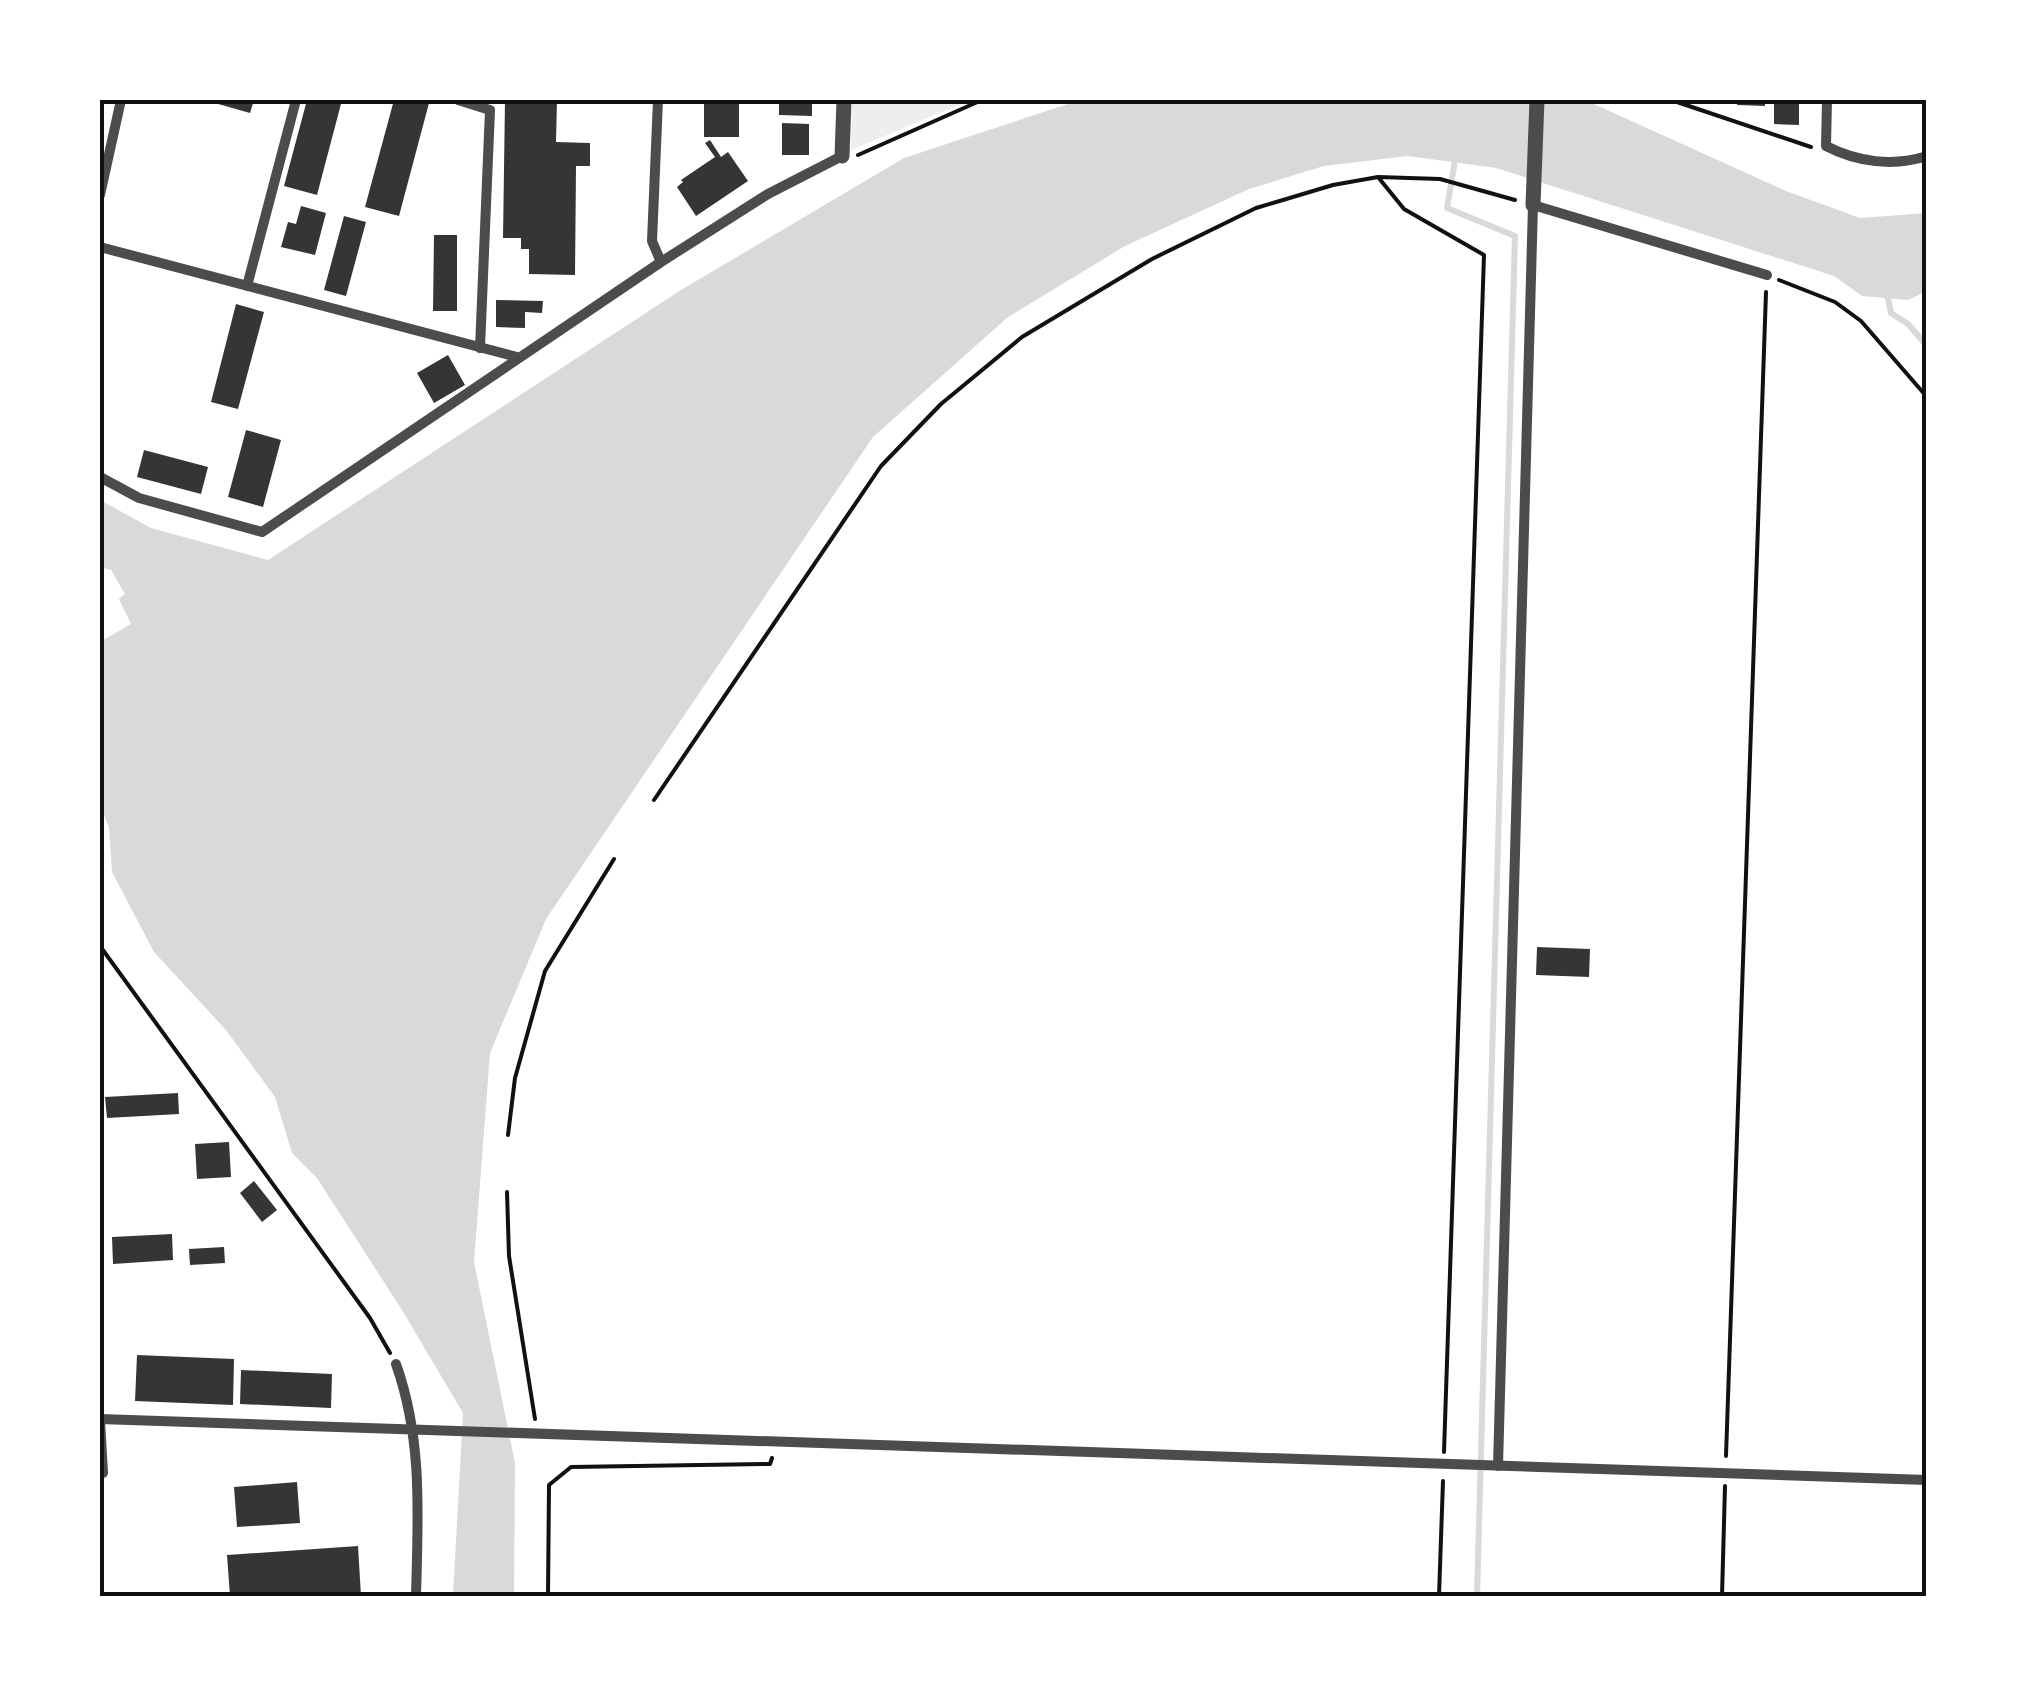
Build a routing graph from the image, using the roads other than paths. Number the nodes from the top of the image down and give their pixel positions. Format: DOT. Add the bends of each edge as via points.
graph roads {
  1 [pos="120,100"];
  2 [pos="296,100"];
  3 [pos="458,100"];
  4 [pos="658,100"];
  5 [pos="844,100"];
  6 [pos="1537,100"];
  7 [pos="1827,100"];
  8 [pos="842,156"];
  9 [pos="1927,156"];
  10 [pos="100,195"];
  11 [pos="1534,205"];
  12 [pos="100,247"];
  13 [pos="661,262"];
  14 [pos="1767,275"];
  15 [pos="247,286"];
  16 [pos="480,348"];
  17 [pos="517,357"];
  18 [pos="100,478"];
  19 [pos="396,1364"];
  20 [pos="100,1419"];
  21 [pos="414,1432"];
  22 [pos="1498,1466"];
  23 [pos="104,1474"];
  24 [pos="1927,1480"];
  25 [pos="416,1596"];
  1 -- 10 [label="street"];
  2 -- 15 [label="street"];
  3 -- 16 [label="street" via="490,110"];
  4 -- 13 [label="street" via="652,241"];
  5 -- 8 [label="street"];
  6 -- 11 [label="street"];
  7 -- 9 [label="street" via="1826,146 1849,158 1904,163"];
  8 -- 13 [label="street"];
  11 -- 14 [label="street"];
  11 -- 22 [label="street"];
  12 -- 15 [label="street"];
  13 -- 17 [label="street"];
  15 -- 16 [label="street"];
  16 -- 17 [label="street"];
  17 -- 18 [label="street" via="262,532 139,498"];
  19 -- 21 [label="street"];
  20 -- 21 [label="street"];
  20 -- 23 [label="street"];
  21 -- 22 [label="street"];
  21 -- 25 [label="street"];
  22 -- 24 [label="street"];
}
